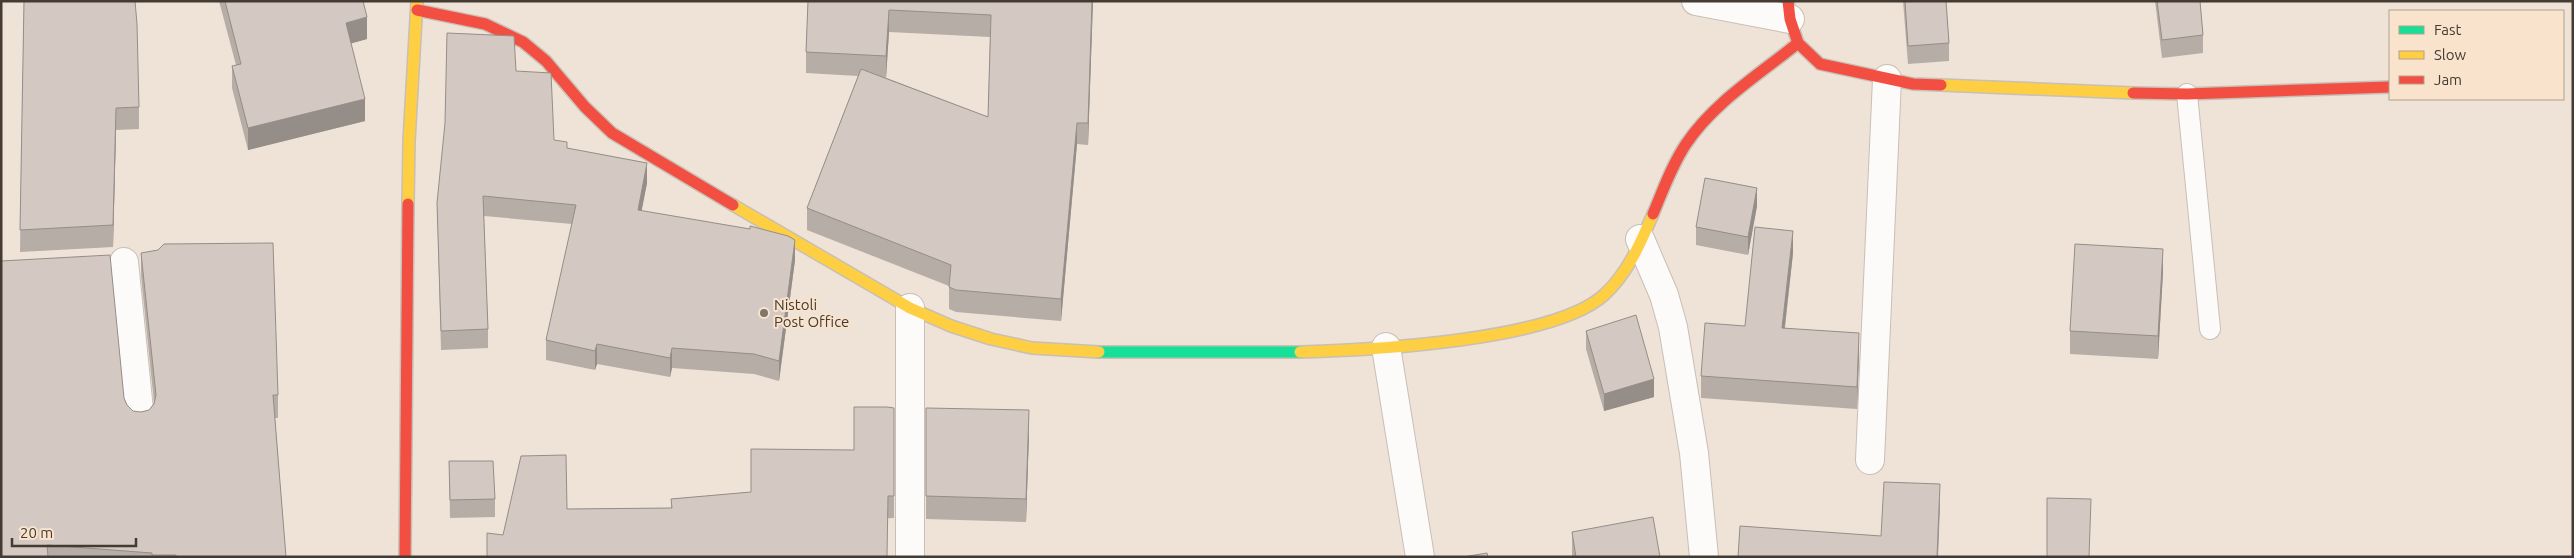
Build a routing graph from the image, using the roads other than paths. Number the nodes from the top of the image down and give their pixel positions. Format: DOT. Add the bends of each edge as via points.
graph roads {
  1 [pos="1696,1"];
  2 [pos="417,6"];
  3 [pos="1792,21"];
  4 [pos="1887,79"];
  5 [pos="2389,86"];
  6 [pos="2187,94"];
  7 [pos="1640,239"];
  8 [pos="96,263"];
  9 [pos="910,308"];
  10 [pos="2210,330"];
  11 [pos="1386,348"];
  12 [pos="140,420"];
  13 [pos="1870,460"];
  14 [pos="405,557"];
  15 [pos="910,557"];
  16 [pos="1420,557"];
  17 [pos="1704,557"];
  1 -- 3 [label="street"];
  2 -- 9 [label="street" via="493,27 522,42 550,67 606,128 631,146"];
  2 -- 14 [label="street" via="409,141"];
  3 -- 4 [label="street" via="1820,64"];
  3 -- 7 [label="street" via="1725,103 1688,142"];
  4 -- 6 [label="street" via="1913,84 2029,90"];
  4 -- 13 [label="street"];
  5 -- 6 [label="street"];
  6 -- 10 [label="lane"];
  7 -- 11 [label="street" via="1627,267 1604,296 1568,316 1494,334"];
  7 -- 17 [label="street" via="1664,294 1673,327 1694,453"];
  8 -- 12 [label="street" via="137,261"];
  9 -- 11 [label="street" via="945,325 1034,350 1340,351"];
  9 -- 15 [label="street"];
  11 -- 16 [label="street"];
}
